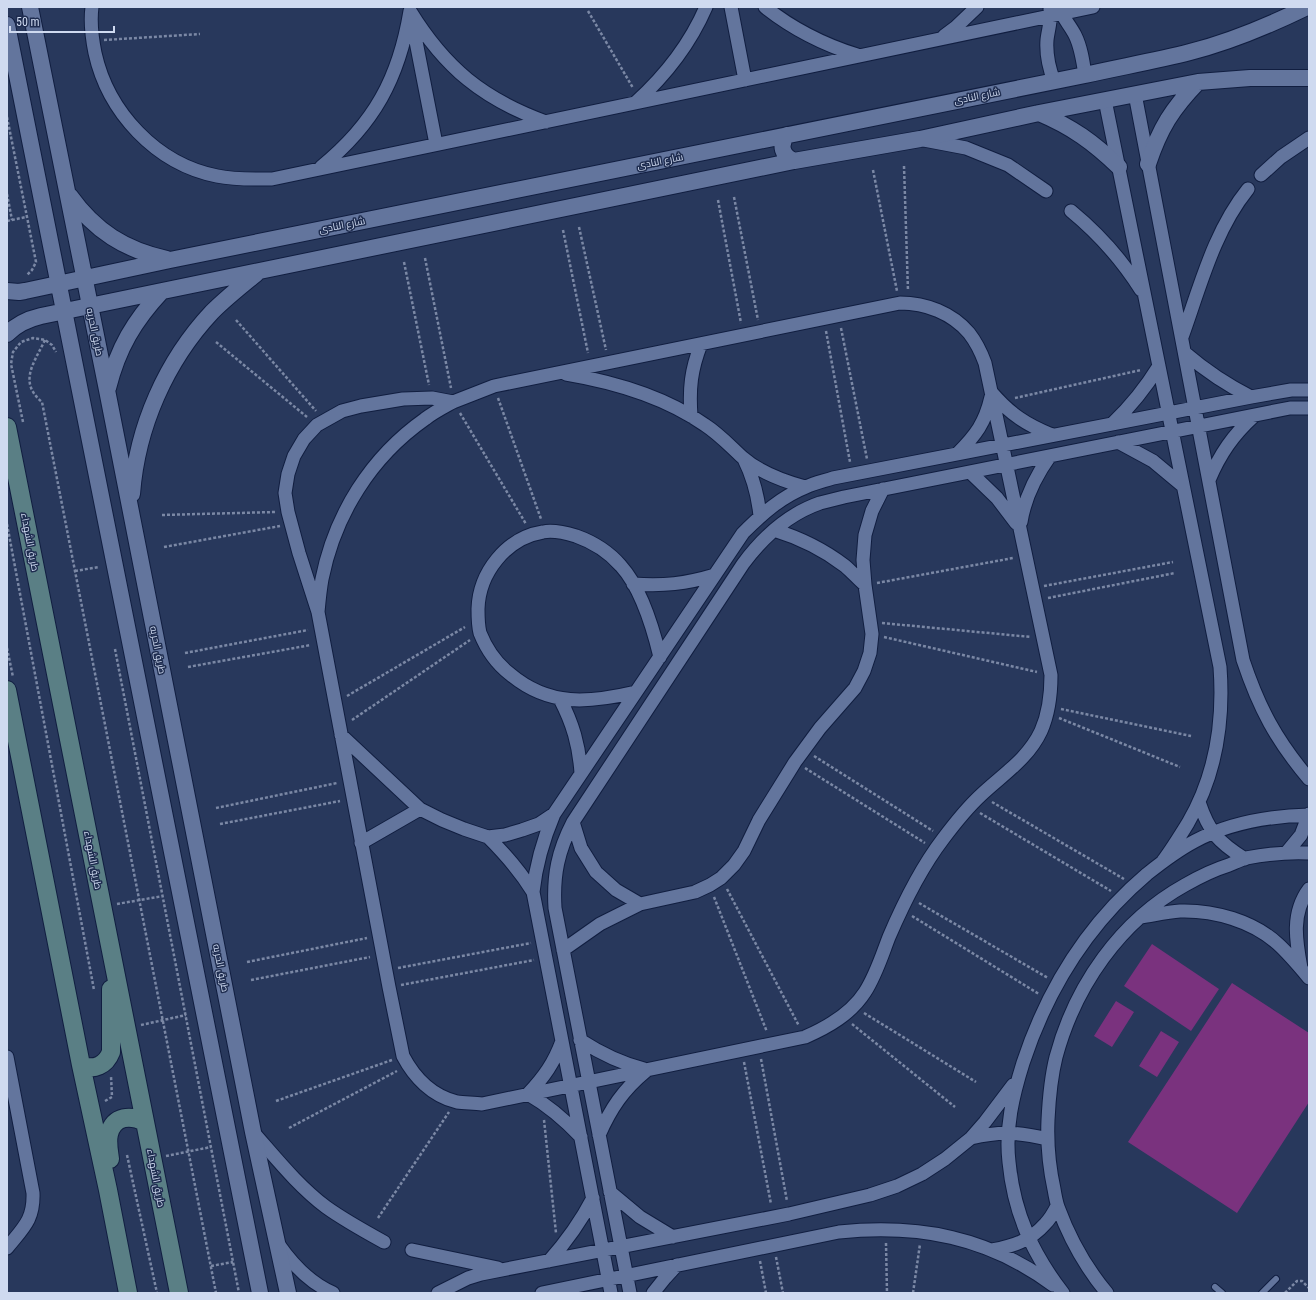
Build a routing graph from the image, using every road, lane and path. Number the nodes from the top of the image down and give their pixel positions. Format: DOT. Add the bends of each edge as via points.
graph roads {
  1 [pos="30,7"];
  2 [pos="92,7"];
  3 [pos="706,7"];
  4 [pos="731,7"];
  5 [pos="765,7"];
  6 [pos="977,7"];
  7 [pos="1093,7"];
  8 [pos="1307,7"];
  9 [pos="410,9"];
  10 [pos="588,11"];
  11 [pos="1055,11"];
  12 [pos="7,25"];
  13 [pos="200,34"];
  14 [pos="938,39"];
  15 [pos="92,40"];
  16 [pos="859,56"];
  17 [pos="1085,75"];
  18 [pos="1309,78"];
  19 [pos="745,80"];
  20 [pos="1054,81"];
  21 [pos="1198,82"];
  22 [pos="1135,94"];
  23 [pos="1105,100"];
  24 [pos="637,101"];
  25 [pos="1039,113"];
  26 [pos="7,117"];
  27 [pos="546,122"];
  28 [pos="787,135"];
  29 [pos="11,136"];
  30 [pos="7,137"];
  31 [pos="1309,138"];
  32 [pos="920,139"];
  33 [pos="748,143"];
  34 [pos="436,144"];
  35 [pos="794,162"];
  36 [pos="1148,164"];
  37 [pos="904,166"];
  38 [pos="1119,167"];
  39 [pos="319,169"];
  40 [pos="756,170"];
  41 [pos="874,170"];
  42 [pos="1261,175"];
  43 [pos="1248,189"];
  44 [pos="1046,191"];
  45 [pos="67,192"];
  46 [pos="7,194"];
  47 [pos="734,197"];
  48 [pos="718,200"];
  49 [pos="1071,211"];
  50 [pos="26,217"];
  51 [pos="12,220"];
  52 [pos="7,221"];
  53 [pos="579,227"];
  54 [pos="563,230"];
  55 [pos="425,258"];
  56 [pos="170,260"];
  57 [pos="36,262"];
  58 [pos="404,262"];
  59 [pos="260,271"];
  60 [pos="84,278"];
  61 [pos="59,284"];
  62 [pos="162,290"];
  63 [pos="7,291"];
  64 [pos="1145,296"];
  65 [pos="904,303"];
  66 [pos="90,306"];
  67 [pos="64,311"];
  68 [pos="838,316"];
  69 [pos="824,319"];
  70 [pos="236,320"];
  71 [pos="760,332"];
  72 [pos="7,334"];
  73 [pos="744,335"];
  74 [pos="1182,339"];
  75 [pos="45,340"];
  76 [pos="216,342"];
  77 [pos="701,344"];
  78 [pos="1185,353"];
  79 [pos="58,359"];
  80 [pos="609,363"];
  81 [pos="591,366"];
  82 [pos="1159,366"];
  83 [pos="558,373"];
  84 [pos="494,386"];
  85 [pos="107,390"];
  86 [pos="1309,390"];
  87 [pos="995,397"];
  88 [pos="1251,397"];
  89 [pos="432,398"];
  90 [pos="454,402"];
  91 [pos="1195,408"];
  92 [pos="1309,408"];
  93 [pos="1169,413"];
  94 [pos="1255,415"];
  95 [pos="691,416"];
  96 [pos="320,423"];
  97 [pos="1113,424"];
  98 [pos="1198,426"];
  99 [pos="15,427"];
  100 [pos="1172,431"];
  101 [pos="1052,436"];
  102 [pos="1118,442"];
  103 [pos="1002,445"];
  104 [pos="957,454"];
  105 [pos="1050,456"];
  106 [pos="743,458"];
  107 [pos="1007,465"];
  108 [pos="869,471"];
  109 [pos="970,472"];
  110 [pos="852,474"];
  111 [pos="1209,480"];
  112 [pos="1183,486"];
  113 [pos="805,487"];
  114 [pos="884,489"];
  115 [pos="131,513"];
  116 [pos="162,515"];
  117 [pos="760,516"];
  118 [pos="289,518"];
  119 [pos="7,524"];
  120 [pos="1020,528"];
  121 [pos="774,530"];
  122 [pos="539,533"];
  123 [pos="164,547"];
  124 [pos="1026,556"];
  125 [pos="98,560"];
  126 [pos="1173,562"];
  127 [pos="99,567"];
  128 [pos="75,571"];
  129 [pos="1175,573"];
  130 [pos="100,574"];
  131 [pos="714,575"];
  132 [pos="634,584"];
  133 [pos="865,585"];
  134 [pos="1034,594"];
  135 [pos="318,612"];
  136 [pos="478,619"];
  137 [pos="320,628"];
  138 [pos="871,628"];
  139 [pos="480,633"];
  140 [pos="1043,638"];
  141 [pos="323,642"];
  142 [pos="114,645"];
  143 [pos="7,648"];
  144 [pos="185,653"];
  145 [pos="660,657"];
  146 [pos="188,667"];
  147 [pos="1051,675"];
  148 [pos="10,684"];
  149 [pos="636,692"];
  150 [pos="560,699"];
  151 [pos="335,704"];
  152 [pos="1048,710"];
  153 [pos="340,732"];
  154 [pos="1191,736"];
  155 [pos="804,749"];
  156 [pos="795,762"];
  157 [pos="1180,767"];
  158 [pos="581,773"];
  159 [pos="1309,779"];
  160 [pos="349,781"];
  161 [pos="981,796"];
  162 [pos="353,799"];
  163 [pos="1199,802"];
  164 [pos="970,807"];
  165 [pos="216,808"];
  166 [pos="420,809"];
  167 [pos="554,814"];
  168 [pos="1309,814"];
  169 [pos="573,822"];
  170 [pos="220,824"];
  171 [pos="1213,832"];
  172 [pos="488,837"];
  173 [pos="944,838"];
  174 [pos="361,843"];
  175 [pos="936,849"];
  176 [pos="1287,852"];
  177 [pos="1309,853"];
  178 [pos="1245,859"];
  179 [pos="1163,861"];
  180 [pos="721,878"];
  181 [pos="710,885"];
  182 [pos="1135,885"];
  183 [pos="1309,889"];
  184 [pos="533,892"];
  185 [pos="115,896"];
  186 [pos="162,896"];
  187 [pos="907,896"];
  188 [pos="1122,898"];
  189 [pos="140,900"];
  190 [pos="640,904"];
  191 [pos="901,909"];
  192 [pos="1139,917"];
  193 [pos="379,936"];
  194 [pos="543,941"];
  195 [pos="563,950"];
  196 [pos="382,954"];
  197 [pos="546,958"];
  198 [pos="247,962"];
  199 [pos="386,971"];
  200 [pos="1305,973"];
  201 [pos="117,976"];
  202 [pos="251,980"];
  203 [pos="1057,983"];
  204 [pos="389,987"];
  205 [pos="95,994"];
  206 [pos="1048,1000"];
  207 [pos="853,1006"];
  208 [pos="186,1015"];
  209 [pos="842,1016"];
  210 [pos="139,1018"];
  211 [pos="163,1020"];
  212 [pos="805,1037"];
  213 [pos="580,1040"];
  214 [pos="562,1041"];
  215 [pos="772,1044"];
  216 [pos="758,1047"];
  217 [pos="742,1050"];
  218 [pos="7,1057"];
  219 [pos="406,1060"];
  220 [pos="81,1065"];
  221 [pos="648,1070"];
  222 [pos="111,1074"];
  223 [pos="1018,1079"];
  224 [pos="588,1082"];
  225 [pos="976,1082"];
  226 [pos="571,1086"];
  227 [pos="528,1094"];
  228 [pos="276,1101"];
  229 [pos="456,1102"];
  230 [pos="542,1102"];
  231 [pos="955,1107"];
  232 [pos="91,1111"];
  233 [pos="145,1122"];
  234 [pos="289,1128"];
  235 [pos="253,1132"];
  236 [pos="1008,1133"];
  237 [pos="599,1135"];
  238 [pos="581,1137"];
  239 [pos="971,1138"];
  240 [pos="1047,1139"];
  241 [pos="211,1147"];
  242 [pos="164,1149"];
  243 [pos="189,1152"];
  244 [pos="126,1154"];
  245 [pos="108,1190"];
  246 [pos="610,1192"];
  247 [pos="592,1198"];
  248 [pos="1058,1206"];
  249 [pos="270,1209"];
  250 [pos="244,1214"];
  251 [pos="789,1214"];
  252 [pos="774,1217"];
  253 [pos="378,1218"];
  254 [pos="886,1229"];
  255 [pos="921,1231"];
  256 [pos="673,1237"];
  257 [pos="1028,1239"];
  258 [pos="384,1242"];
  259 [pos="278,1245"];
  260 [pos="773,1245"];
  261 [pos="621,1247"];
  262 [pos="7,1248"];
  263 [pos="758,1248"];
  264 [pos="412,1250"];
  265 [pos="603,1250"];
  266 [pos="992,1250"];
  267 [pos="558,1251"];
  268 [pos="549,1261"];
  269 [pos="233,1262"];
  270 [pos="677,1265"];
  271 [pos="211,1266"];
  272 [pos="504,1270"];
  273 [pos="626,1276"];
  274 [pos="608,1279"];
  275 [pos="1276,1279"];
  276 [pos="1215,1288"];
  277 [pos="1309,1288"];
  278 [pos="551,1292"];
  279 [pos="1062,1292"];
  280 [pos="128,1293"];
  281 [pos="157,1293"];
  282 [pos="179,1293"];
  283 [pos="216,1293"];
  284 [pos="239,1293"];
  285 [pos="260,1293"];
  286 [pos="288,1293"];
  287 [pos="333,1293"];
  288 [pos="438,1293"];
  289 [pos="611,1293"];
  290 [pos="630,1293"];
  291 [pos="653,1293"];
  292 [pos="766,1293"];
  293 [pos="783,1293"];
  294 [pos="887,1293"];
  295 [pos="913,1293"];
  296 [pos="1107,1293"];
  297 [pos="1222,1293"];
  298 [pos="1262,1293"];
  299 [pos="1285,1293"];
  1 -- 45 [label="street, طريق الحريه"];
  2 -- 15 [label="street"];
  3 -- 24 [label="street" via="692,36 680,53"];
  4 -- 19 [label="street"];
  5 -- 16 [label="street" via="800,32"];
  6 -- 14 [label="street" via="956,27"];
  7 -- 11 [label="street"];
  8 -- 17 [label="street, شارع النادى" via="1242,35 1191,52"];
  9 -- 27 [label="street" via="435,48 467,80 504,104"];
  9 -- 34 [label="street"];
  9 -- 39 [label="street" via="400,57 381,99 354,137"];
  10 -- 24 [label="path"];
  11 -- 14 [label="street"];
  11 -- 17 [label="street" via="1072,30 1080,48"];
  11 -- 20 [label="street" via="1048,28 1047,55"];
  12 -- 61 [label="street"];
  13 -- 15 [label="path"];
  14 -- 16 [label="street"];
  15 -- 39 [label="street" via="98,68 109,94 124,117 143,138 165,155 190,168 244,180 272,179"];
  16 -- 19 [label="street"];
  17 -- 20 [label="street, شارع النادى"];
  18 -- 21 [label="street" via="1250,78"];
  19 -- 24 [label="street"];
  20 -- 28 [label="street, شارع النادى"];
  21 -- 22 [label="street"];
  21 -- 36 [label="street" via="1181,99 1167,119"];
  22 -- 23 [label="street"];
  22 -- 36 [label="street"];
  23 -- 25 [label="street"];
  23 -- 38 [label="street"];
  24 -- 27 [label="street"];
  25 -- 32 [label="street"];
  25 -- 38 [label="street" via="1082,135"];
  26 -- 29 [label="path"];
  27 -- 34 [label="street"];
  28 -- 33 [label="street, شارع النادى"];
  28 -- 35 [label="street" via="782,145 783,150"];
  29 -- 30 [label="path"];
  29 -- 50 [label="path"];
  31 -- 42 [label="street" via="1281,157"];
  32 -- 35 [label="street"];
  32 -- 44 [label="street" via="966,148 1008,165"];
  33 -- 40 [label="street" via="758,155"];
  33 -- 56 [label="street, شارع النادى"];
  34 -- 39 [label="street"];
  35 -- 40 [label="street"];
  36 -- 74 [label="street"];
  37 -- 65 [label="path"];
  38 -- 64 [label="street"];
  40 -- 59 [label="street"];
  41 -- 65 [label="path"];
  43 -- 74 [label="street" via="1228,218 1216,243"];
  45 -- 56 [label="street" via="79,209 111,237 129,248"];
  45 -- 60 [label="street, طريق الحريه"];
  46 -- 51 [label="path"];
  47 -- 71 [label="path"];
  48 -- 73 [label="path"];
  49 -- 64 [label="street" via="1112,250"];
  50 -- 51 [label="path"];
  50 -- 57 [label="path"];
  51 -- 52 [label="path"];
  53 -- 80 [label="path"];
  54 -- 81 [label="path"];
  55 -- 90 [label="path"];
  56 -- 60 [label="street, شارع النادى"];
  58 -- 89 [label="path"];
  59 -- 62 [label="street"];
  59 -- 115 [label="street" via="212,312 191,336 166,377 147,420 138,450"];
  60 -- 61 [label="street, شارع النادى"];
  60 -- 66 [label="street, طريق الحريه"];
  61 -- 63 [label="street, شارع النادى" via="19,292"];
  61 -- 67 [label="street"];
  62 -- 66 [label="street"];
  62 -- 85 [label="street" via="127,336 114,365"];
  64 -- 82 [label="street"];
  65 -- 68 [label="street"];
  65 -- 87 [label="street" via="942,312 969,333 979,347"];
  66 -- 67 [label="street"];
  66 -- 85 [label="street, طريق الحريه"];
  67 -- 72 [label="street" via="30,318"];
  67 -- 250 [label="street"];
  68 -- 69 [label="street"];
  68 -- 108 [label="path"];
  69 -- 71 [label="street"];
  69 -- 110 [label="path"];
  70 -- 96 [label="path"];
  71 -- 73 [label="street"];
  73 -- 77 [label="street"];
  74 -- 78 [label="street"];
  75 -- 79 [label="path" via="52,345"];
  75 -- 99 [label="path" via="33,338 21,342 13,352 11,364"];
  75 -- 128 [label="path" via="29,381 35,397 42,402"];
  76 -- 96 [label="path"];
  77 -- 80 [label="street"];
  77 -- 95 [label="street" via="690,379"];
  78 -- 88 [label="street" via="1216,378"];
  78 -- 91 [label="street"];
  80 -- 81 [label="street"];
  81 -- 83 [label="street"];
  82 -- 87 [label="path"];
  82 -- 93 [label="street"];
  82 -- 97 [label="street" via="1139,396"];
  83 -- 84 [label="street"];
  83 -- 95 [label="street" via="627,388"];
  84 -- 90 [label="street"];
  84 -- 122 [label="path"];
  85 -- 115 [label="street, طريق الحريه"];
  86 -- 88 [label="street" via="1291,390"];
  87 -- 101 [label="street" via="1023,422"];
  87 -- 103 [label="street"];
  87 -- 104 [label="street" via="981,427"];
  88 -- 91 [label="street"];
  89 -- 90 [label="street"];
  89 -- 96 [label="street" via="403,398 361,406 342,411"];
  90 -- 122 [label="path"];
  90 -- 135 [label="street" via="425,418 400,439 377,462 357,489 330,548"];
  91 -- 93 [label="street"];
  91 -- 98 [label="street"];
  92 -- 94 [label="street" via="1290,408"];
  93 -- 97 [label="street"];
  93 -- 100 [label="street"];
  94 -- 98 [label="street"];
  94 -- 111 [label="street" via="1240,428 1217,462"];
  95 -- 106 [label="street" via="719,435"];
  96 -- 118 [label="street" via="297,450 288,474 285,493"];
  97 -- 101 [label="street"];
  98 -- 100 [label="street"];
  98 -- 111 [label="street"];
  99 -- 201 [label="main road, طريق الشهداء"];
  100 -- 102 [label="street"];
  100 -- 112 [label="street"];
  101 -- 103 [label="street"];
  102 -- 105 [label="street"];
  102 -- 112 [label="street" via="1153,461"];
  103 -- 104 [label="street"];
  103 -- 107 [label="street"];
  104 -- 108 [label="street"];
  105 -- 107 [label="street"];
  105 -- 120 [label="street" via="1029,490"];
  106 -- 113 [label="street" via="772,476"];
  106 -- 117 [label="street" via="755,486"];
  107 -- 109 [label="street"];
  107 -- 120 [label="street"];
  108 -- 110 [label="street"];
  109 -- 114 [label="street"];
  109 -- 120 [label="street" via="997,498"];
  110 -- 113 [label="street"];
  111 -- 159 [label="street" via="1243,660 1250,682 1273,730"];
  112 -- 163 [label="street" via="1220,667 1222,690 1214,758"];
  113 -- 117 [label="street"];
  114 -- 121 [label="street" via="819,504 795,515"];
  114 -- 133 [label="street" via="872,511 865,535"];
  115 -- 235 [label="street, طريق الحريه"];
  116 -- 118 [label="path"];
  117 -- 131 [label="street" via="743,533"];
  118 -- 123 [label="path"];
  118 -- 135 [label="street"];
  119 -- 205 [label="path"];
  120 -- 124 [label="street"];
  121 -- 133 [label="street" via="799,538 824,551 846,566"];
  121 -- 169 [label="street" via="743,564"];
  122 -- 132 [label="street" via="566,533 587,540 606,551 622,566"];
  122 -- 136 [label="street" via="513,544 497,558 485,577 479,598"];
  124 -- 133 [label="path"];
  124 -- 134 [label="street"];
  125 -- 127 [label="path"];
  126 -- 134 [label="path"];
  127 -- 128 [label="path"];
  127 -- 130 [label="path"];
  128 -- 189 [label="path"];
  129 -- 134 [label="path"];
  131 -- 132 [label="street" via="675,584"];
  131 -- 145 [label="street"];
  132 -- 145 [label="street" via="649,619"];
  133 -- 138 [label="street"];
  134 -- 140 [label="street"];
  135 -- 137 [label="street"];
  136 -- 139 [label="street"];
  136 -- 151 [label="path"];
  137 -- 141 [label="street"];
  137 -- 144 [label="path"];
  138 -- 140 [label="path"];
  138 -- 147 [label="path"];
  138 -- 155 [label="street" via="870,653 855,688"];
  139 -- 150 [label="street" via="490,652 520,683 539,693"];
  139 -- 153 [label="path"];
  140 -- 147 [label="street"];
  141 -- 146 [label="path"];
  141 -- 151 [label="street"];
  142 -- 186 [label="path"];
  143 -- 148 [label="path"];
  145 -- 149 [label="street"];
  147 -- 152 [label="street"];
  148 -- 220 [label="main road"];
  149 -- 150 [label="street" via="598,699"];
  149 -- 158 [label="street"];
  150 -- 158 [label="street" via="575,735"];
  151 -- 153 [label="street"];
  152 -- 154 [label="path"];
  152 -- 157 [label="path"];
  152 -- 161 [label="street" via="1030,749"];
  153 -- 160 [label="street"];
  153 -- 166 [label="street"];
  155 -- 156 [label="street"];
  155 -- 173 [label="path"];
  156 -- 175 [label="path"];
  156 -- 180 [label="street" via="776,791 744,851"];
  158 -- 167 [label="street"];
  160 -- 162 [label="street"];
  160 -- 165 [label="path"];
  161 -- 164 [label="street"];
  161 -- 182 [label="path"];
  162 -- 170 [label="path"];
  162 -- 174 [label="street"];
  163 -- 171 [label="street"];
  163 -- 179 [label="street"];
  164 -- 173 [label="street"];
  164 -- 188 [label="path"];
  166 -- 172 [label="street"];
  166 -- 174 [label="street"];
  167 -- 172 [label="street" via="539,824 522,830"];
  167 -- 184 [label="street" via="542,844"];
  168 -- 171 [label="street" via="1260,818"];
  168 -- 176 [label="street" via="1301,835"];
  169 -- 190 [label="street" via="581,848 596,872 616,890"];
  169 -- 195 [label="street" via="565,838 555,872 555,908"];
  171 -- 178 [label="street" via="1227,847"];
  171 -- 179 [label="street"];
  172 -- 184 [label="street" via="524,877"];
  173 -- 175 [label="street"];
  174 -- 193 [label="street"];
  175 -- 187 [label="street"];
  176 -- 177 [label="street"];
  176 -- 178 [label="street"];
  178 -- 192 [label="street" via="1205,874 1170,893"];
  179 -- 182 [label="street"];
  180 -- 181 [label="street"];
  180 -- 212 [label="path"];
  181 -- 190 [label="street" via="695,892"];
  181 -- 215 [label="path"];
  182 -- 188 [label="street"];
  183 -- 200 [label="street" via="1300,908 1296,925 1296,943"];
  184 -- 194 [label="street"];
  185 -- 189 [label="path" via="117,904"];
  186 -- 189 [label="path"];
  186 -- 208 [label="path"];
  187 -- 191 [label="street"];
  187 -- 203 [label="path"];
  188 -- 203 [label="street" via="1098,923"];
  189 -- 211 [label="path"];
  190 -- 195 [label="street" via="600,924"];
  191 -- 206 [label="path"];
  191 -- 207 [label="street" via="878,968 865,992"];
  192 -- 200 [label="street" via="1180,911 1201,912 1241,922 1277,943"];
  192 -- 240 [label="street" via="1111,947 1087,981 1069,1018 1056,1058 1049,1099"];
  193 -- 196 [label="street"];
  193 -- 198 [label="path"];
  194 -- 197 [label="street"];
  194 -- 199 [label="path"];
  195 -- 213 [label="street"];
  196 -- 199 [label="street"];
  196 -- 202 [label="path"];
  197 -- 204 [label="path"];
  197 -- 214 [label="street"];
  199 -- 204 [label="street"];
  201 -- 220 [label="main road" via="110,991 109,1058 93,1068"];
  201 -- 233 [label="main road, طريق الشهداء"];
  203 -- 206 [label="street"];
  204 -- 219 [label="street"];
  206 -- 223 [label="street" via="1031,1038"];
  207 -- 209 [label="street"];
  207 -- 225 [label="path"];
  208 -- 211 [label="path"];
  208 -- 241 [label="path"];
  209 -- 212 [label="street" via="825,1028"];
  209 -- 231 [label="path"];
  210 -- 211 [label="path" via="140,1025"];
  211 -- 243 [label="path"];
  212 -- 215 [label="street"];
  213 -- 221 [label="street" via="612,1059"];
  213 -- 224 [label="street"];
  214 -- 226 [label="street"];
  214 -- 227 [label="street" via="549,1070"];
  215 -- 216 [label="street"];
  216 -- 217 [label="street"];
  216 -- 251 [label="path"];
  217 -- 221 [label="street"];
  217 -- 252 [label="path"];
  218 -- 262 [label="street" via="34,1205 31,1217"];
  219 -- 228 [label="path"];
  219 -- 229 [label="street" via="421,1082 437,1094"];
  219 -- 234 [label="path"];
  220 -- 232 [label="main road"];
  221 -- 224 [label="street"];
  221 -- 237 [label="street" via="618,1099"];
  222 -- 232 [label="path" via="112,1097"];
  223 -- 236 [label="street" via="1010,1107"];
  223 -- 239 [label="street"];
  224 -- 226 [label="street"];
  224 -- 237 [label="street"];
  226 -- 227 [label="street"];
  226 -- 238 [label="street"];
  227 -- 229 [label="street" via="482,1104"];
  227 -- 230 [label="street"];
  229 -- 253 [label="path"];
  230 -- 238 [label="street"];
  230 -- 267 [label="path"];
  232 -- 245 [label="main road"];
  233 -- 245 [label="main road" via="138,1118 123,1118 112,1127 108,1141 111,1172"];
  233 -- 282 [label="main road, طريق الشهداء"];
  235 -- 249 [label="street, طريق الحريه"];
  235 -- 258 [label="street" via="300,1184 326,1206 354,1226"];
  236 -- 239 [label="street"];
  236 -- 240 [label="street" via="1028,1134"];
  236 -- 257 [label="street" via="1012,1187 1018,1214"];
  237 -- 246 [label="street"];
  238 -- 247 [label="street"];
  239 -- 251 [label="street" via="922,1174 897,1186"];
  240 -- 248 [label="street" via="1050,1171"];
  241 -- 243 [label="path"];
  241 -- 269 [label="path"];
  242 -- 243 [label="path" via="166,1157"];
  243 -- 271 [label="path"];
  244 -- 281 [label="path"];
  245 -- 280 [label="main road"];
  246 -- 256 [label="street" via="640,1217"];
  246 -- 261 [label="street"];
  247 -- 265 [label="street"];
  247 -- 267 [label="street" via="583,1217"];
  248 -- 257 [label="street" via="1045,1224"];
  248 -- 296 [label="street" via="1076,1247"];
  249 -- 250 [label="street"];
  249 -- 259 [label="street, طريق الحريه"];
  250 -- 285 [label="street"];
  251 -- 252 [label="street"];
  252 -- 256 [label="street"];
  254 -- 255 [label="street"];
  254 -- 260 [label="street" via="839,1232"];
  254 -- 294 [label="path"];
  255 -- 266 [label="street"];
  255 -- 295 [label="path"];
  256 -- 261 [label="street"];
  257 -- 266 [label="street" via="1011,1247"];
  257 -- 279 [label="street"];
  259 -- 286 [label="street, طريق الحريه"];
  259 -- 287 [label="street" via="308,1278"];
  260 -- 263 [label="street"];
  260 -- 293 [label="path"];
  261 -- 265 [label="street"];
  261 -- 273 [label="street"];
  263 -- 270 [label="street"];
  263 -- 292 [label="path"];
  264 -- 272 [label="street"];
  265 -- 268 [label="street"];
  265 -- 274 [label="street"];
  266 -- 279 [label="street" via="1039,1275"];
  267 -- 268 [label="street"];
  268 -- 272 [label="street"];
  269 -- 271 [label="path"];
  269 -- 284 [label="path"];
  270 -- 273 [label="street"];
  270 -- 291 [label="street"];
  271 -- 283 [label="path"];
  272 -- 288 [label="street" via="468,1278"];
  273 -- 274 [label="street"];
  273 -- 290 [label="street"];
  274 -- 278 [label="street"];
  274 -- 289 [label="street"];
  275 -- 298 [label="lane"];
  276 -- 297 [label="lane"];
  277 -- 299 [label="path" via="1302,1281 1297,1282"];
}
